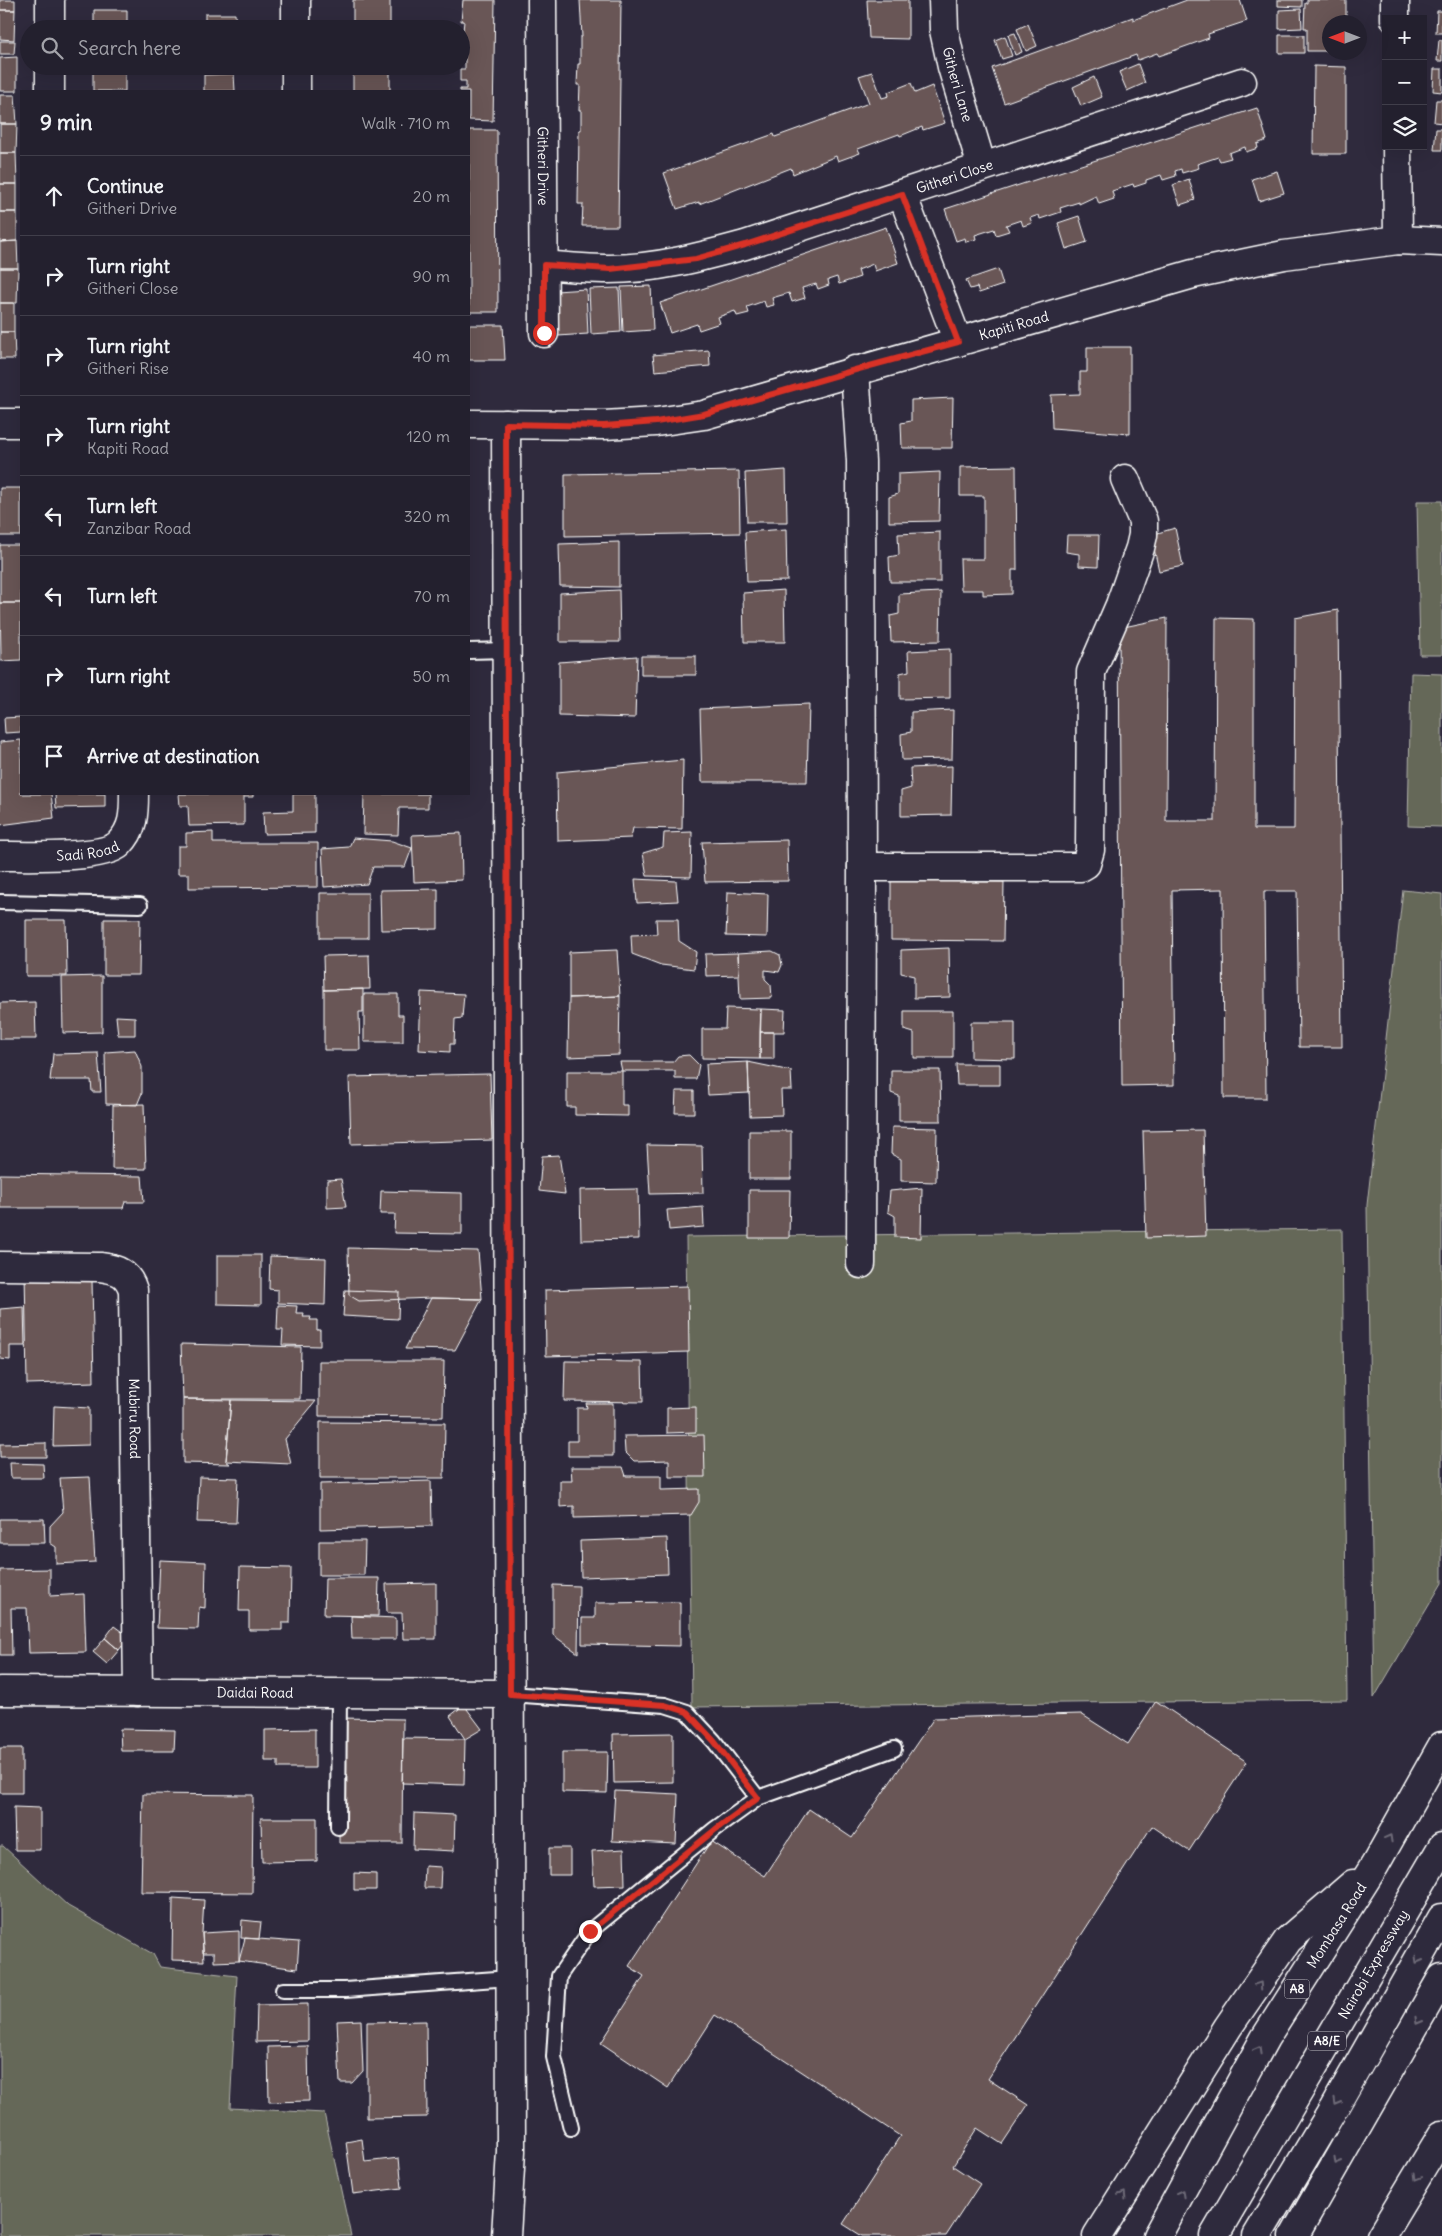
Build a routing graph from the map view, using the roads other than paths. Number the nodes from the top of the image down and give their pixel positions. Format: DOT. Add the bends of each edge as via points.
graph roads {
  1 [pos="50,0"];
  2 [pos="296,0"];
  3 [pos="542,0"];
  4 [pos="943,0"];
  5 [pos="1395,0"];
  6 [pos="1395,15"];
  7 [pos="50,20"];
  8 [pos="296,20"];
  9 [pos="50,75"];
  10 [pos="296,75"];
  11 [pos="1242,82"];
  12 [pos="50,90"];
  13 [pos="296,90"];
  14 [pos="1397,150"];
  15 [pos="982,167"];
  16 [pos="902,194"];
  17 [pos="1398,240"];
  18 [pos="1442,242"];
  19 [pos="544,265"];
  20 [pos="544,333"];
  21 [pos="958,342"];
  22 [pos="855,370"];
  23 [pos="0,423"];
  24 [pos="20,423"];
  25 [pos="470,424"];
  26 [pos="506,424"];
  27 [pos="1125,479"];
  28 [pos="507,650"];
  29 [pos="470,651"];
  30 [pos="134,795"];
  31 [pos="0,856"];
  32 [pos="862,867"];
  33 [pos="0,902"];
  34 [pos="140,906"];
  35 [pos="861,1264"];
  36 [pos="0,1266"];
  37 [pos="0,1691"];
  38 [pos="138,1692"];
  39 [pos="339,1693"];
  40 [pos="510,1694"];
  41 [pos="1442,1746"];
  42 [pos="894,1749"];
  43 [pos="758,1798"];
  44 [pos="338,1827"];
  45 [pos="1442,1847"];
  46 [pos="1375,1864"];
  47 [pos="1402,1913"];
  48 [pos="1442,1918"];
  49 [pos="510,1978"];
  50 [pos="1442,1978"];
  51 [pos="283,1990"];
  52 [pos="571,2128"];
  53 [pos="1442,2135"];
  54 [pos="506,2236"];
  55 [pos="1097,2236"];
  56 [pos="1157,2236"];
  57 [pos="1195,2236"];
  58 [pos="1214,2236"];
  59 [pos="1256,2236"];
  60 [pos="1294,2236"];
  61 [pos="1380,2236"];
  1 -- 7 [label="main road"];
  2 -- 8 [label="main road"];
  3 -- 19 [label="main road, Githeri Drive"];
  4 -- 15 [label="main road, Githeri Lane" via="944,30 952,67"];
  5 -- 6 [label="main road"];
  9 -- 12 [label="main road"];
  10 -- 13 [label="main road"];
  11 -- 15 [label="main road, Githeri Close"];
  14 -- 17 [label="main road"];
  15 -- 16 [label="main road, Githeri Close"];
  16 -- 19 [label="main road, Githeri Close" via="696,259 610,269"];
  16 -- 21 [label="main road"];
  17 -- 18 [label="main road, Kapiti Road"];
  17 -- 21 [label="main road, Kapiti Road" via="1284,255 1193,274"];
  19 -- 20 [label="main road, Githeri Drive"];
  21 -- 22 [label="main road, Kapiti Road"];
  22 -- 26 [label="main road, Kapiti Road" via="704,414 656,422 604,426"];
  22 -- 32 [label="main road" via="861,461"];
  23 -- 24 [label="main road"];
  25 -- 26 [label="main road, Kapiti Road"];
  26 -- 28 [label="main road"];
  27 -- 32 [label="main road" via="1142,521 1142,535 1120,605 1091,672 1090,850 1086,864 1081,867"];
  28 -- 29 [label="lane"];
  28 -- 40 [label="main road"];
  30 -- 31 [label="main road, Sadi Road" via="134,818 118,845 98,852"];
  32 -- 35 [label="main road"];
  33 -- 34 [label="lane"];
  36 -- 38 [label="main road, Mubiru Road" via="115,1269 129,1279 133,1290"];
  37 -- 38 [label="main road, Daidai Road"];
  38 -- 39 [label="main road, Daidai Road"];
  39 -- 40 [label="main road, Daidai Road"];
  39 -- 44 [label="lane"];
  40 -- 43 [label="lane" via="665,1705 687,1712"];
  40 -- 49 [label="main road"];
  46 -- 41 [label="main road, Mombasa Road / A8, one-way"];
  42 -- 43 [label="lane"];
  43 -- 52 [label="lane" via="590,1931 559,1976 554,2057"];
  45 -- 47 [label="main road, Nairobi Expressway / A8/E"];
  55 -- 46 [label="main road, one-way" via="1228,2027 1288,1940"];
  56 -- 46 [label="main road, Mombasa Road / A8, one-way" via="1265,2038"];
  47 -- 57 [label="main road"];
  47 -- 58 [label="main road, Nairobi Expressway / A8/E"];
  48 -- 59 [label="main road, A8/E, one-way" via="1334,2108"];
  49 -- 51 [label="lane" via="345,1990"];
  49 -- 54 [label="main road" via="511,2151"];
  50 -- 60 [label="main road, one-way"];
  53 -- 61 [label="main road, one-way"];
}
